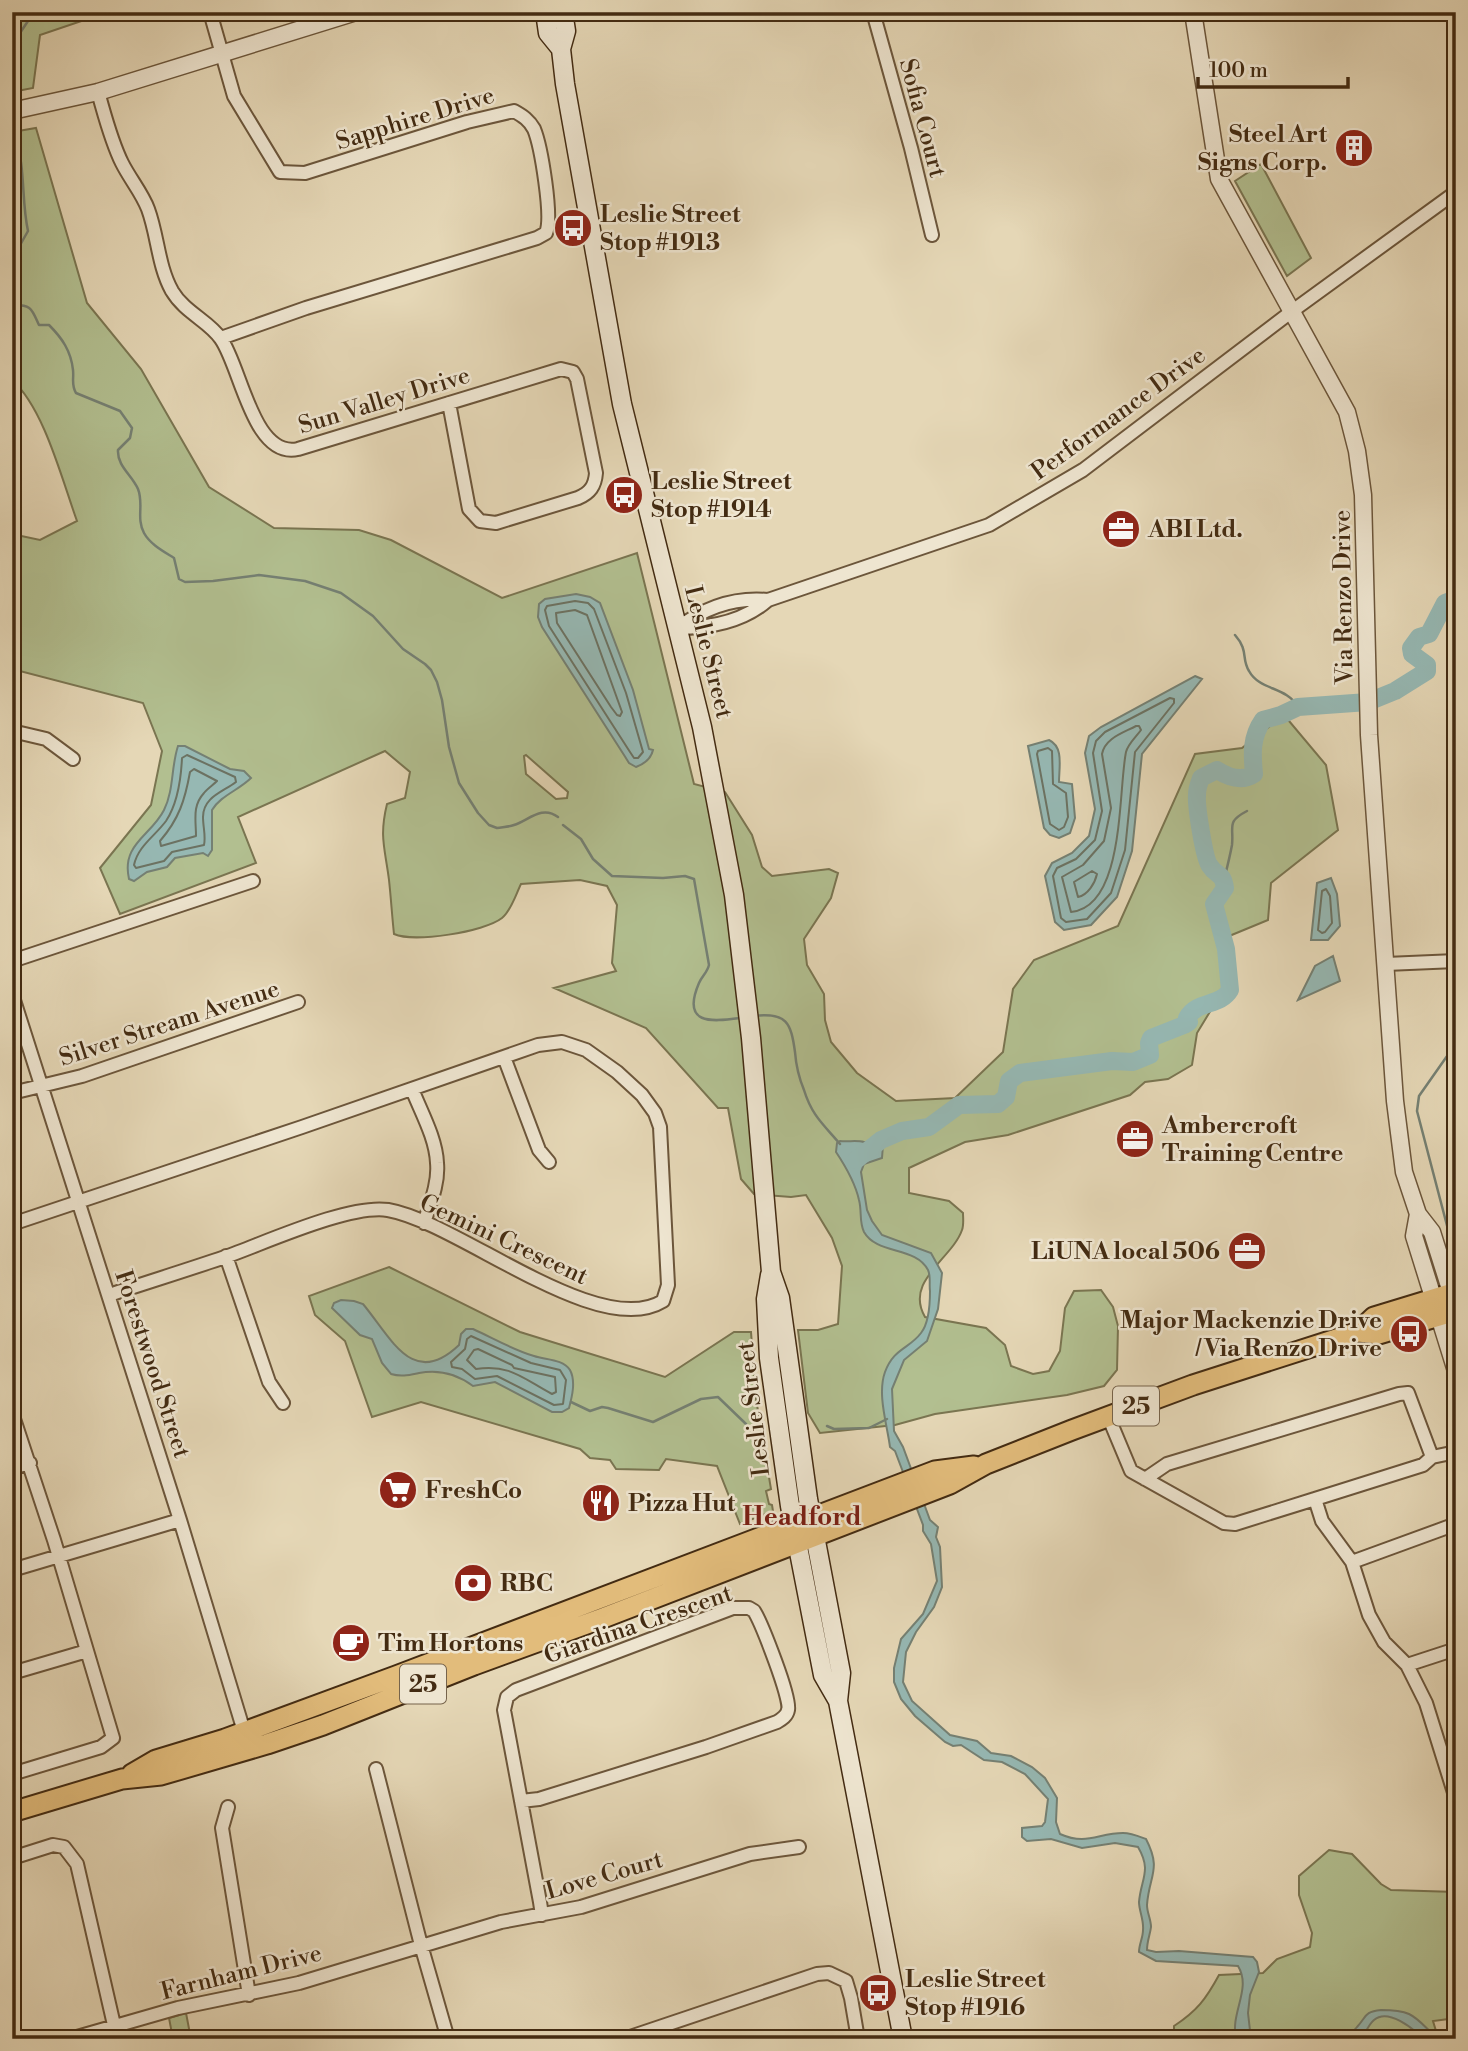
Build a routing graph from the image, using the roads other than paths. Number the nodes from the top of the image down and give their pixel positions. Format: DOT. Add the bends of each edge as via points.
graph roads {
  1 [pos="210,12"];
  2 [pos="356,12"];
  3 [pos="545,12"];
  4 [pos="563,12"];
  5 [pos="873,12"];
  6 [pos="1193,12"];
  7 [pos="561,49"];
  8 [pos="223,54"];
  9 [pos="98,92"];
  10 [pos="12,111"];
  11 [pos="1456,192"];
  12 [pos="932,235"];
  13 [pos="1292,312"];
  14 [pos="221,338"];
  15 [pos="449,403"];
  16 [pos="678,628"];
  17 [pos="12,731"];
  18 [pos="73,759"];
  19 [pos="253,881"];
  20 [pos="12,961"];
  21 [pos="1456,961"];
  22 [pos="1386,964"];
  23 [pos="12,994"];
  24 [pos="298,1002"];
  25 [pos="504,1058"];
  26 [pos="41,1087"];
  27 [pos="412,1089"];
  28 [pos="12,1093"];
  29 [pos="549,1162"];
  30 [pos="79,1202"];
  31 [pos="425,1223"];
  32 [pos="12,1224"];
  33 [pos="226,1256"];
  34 [pos="771,1272"];
  35 [pos="109,1295"];
  36 [pos="1448,1303"];
  37 [pos="1456,1371"];
  38 [pos="283,1403"];
  39 [pos="12,1413"];
  40 [pos="1108,1416"];
  41 [pos="1456,1452"];
  42 [pos="1432,1457"];
  43 [pos="30,1463"];
  44 [pos="986,1464"];
  45 [pos="12,1468"];
  46 [pos="1145,1479"];
  47 [pos="1315,1499"];
  48 [pos="812,1517"];
  49 [pos="180,1520"];
  50 [pos="1456,1524"];
  51 [pos="802,1535"];
  52 [pos="59,1556"];
  53 [pos="1352,1562"];
  54 [pos="12,1570"];
  55 [pos="1456,1648"];
  56 [pos="87,1651"];
  57 [pos="1407,1665"];
  58 [pos="12,1673"];
  59 [pos="247,1740"];
  60 [pos="376,1769"];
  61 [pos="12,1774"];
  62 [pos="1452,1775"];
  63 [pos="1456,1799"];
  64 [pos="521,1801"];
  65 [pos="228,1807"];
  66 [pos="12,1812"];
  67 [pos="799,1847"];
  68 [pos="12,1858"];
  69 [pos="542,1915"];
  70 [pos="421,1945"];
  71 [pos="249,1995"];
  72 [pos="114,2025"];
  73 [pos="70,2039"];
  74 [pos="448,2039"];
  75 [pos="624,2039"];
  76 [pos="858,2039"];
  77 [pos="903,2039"];
  1 -- 8 [label="street"];
  2 -- 8 [label="street"];
  3 -- 7 [label="main road, Leslie Street" via="548,33"];
  4 -- 7 [label="main road, Leslie Street" via="566,31"];
  5 -- 12 [label="street, Sofia Court"];
  6 -- 13 [label="street, Via Renzo Drive" via="1219,179"];
  7 -- 16 [label="main road, Leslie Street" via="622,404"];
  8 -- 9 [label="street"];
  8 -- 14 [label="street, Sapphire Drive" via="234,96 280,172 305,173 514,111 527,118 534,131 550,209 546,233 537,237"];
  9 -- 10 [label="street"];
  9 -- 14 [label="street, Sun Valley Drive" via="114,144 148,209 172,291"];
  11 -- 13 [label="street, Performance Drive"];
  13 -- 16 [label="street, Performance Drive" via="1083,470 989,525 768,600 752,614 707,628"];
  13 -- 22 [label="street, Via Renzo Drive" via="1347,412 1357,451 1363,495 1370,735"];
  14 -- 15 [label="street, Sun Valley Drive" via="255,418 266,436 284,450"];
  15 -- 15 [label="street, Sun Valley Drive" via="469,509 480,521 496,523 578,498 594,485 596,472 578,383 569,370 551,371"];
  16 -- 34 [label="main road, Leslie Street" via="734,895"];
  17 -- 18 [label="street" via="46,739"];
  19 -- 20 [label="street"];
  21 -- 22 [label="street"];
  22 -- 36 [label="street, Via Renzo Drive" via="1404,1172 1418,1214 1432,1232"];
  23 -- 26 [label="street, Forestwood Street"];
  24 -- 26 [label="street, Silver Stream Avenue"];
  25 -- 27 [label="street, Gemini Crescent"];
  25 -- 29 [label="street" via="539,1150"];
  25 -- 31 [label="street, Gemini Crescent" via="562,1042 586,1050 617,1072 655,1113 660,1127 666,1232 668,1284 663,1301 651,1308 632,1308 566,1295"];
  26 -- 28 [label="street, Silver Stream Avenue"];
  26 -- 30 [label="street, Forestwood Street"];
  27 -- 30 [label="street, Gemini Crescent"];
  27 -- 31 [label="street" via="438,1164"];
  30 -- 32 [label="street, Gemini Crescent"];
  30 -- 35 [label="street, Forestwood Street"];
  31 -- 33 [label="street, Gemini Crescent" via="389,1210 359,1211"];
  33 -- 35 [label="street, Gemini Crescent"];
  33 -- 38 [label="street" via="269,1382"];
  34 -- 48 [label="main road, Leslie Street" via="780,1298"];
  34 -- 51 [label="main road, Leslie Street" via="766,1299 769,1358"];
  35 -- 49 [label="street, Forestwood Street"];
  36 -- 37 [label="street, Via Renzo Drive"];
  36 -- 40 [label="main road, 25" via="1379,1334 1358,1332"];
  39 -- 43 [label="street"];
  40 -- 44 [label="main road, 25"];
  40 -- 46 [label="street" via="1127,1465"];
  41 -- 42 [label="street"];
  42 -- 46 [label="street" via="1408,1393 1167,1464"];
  42 -- 47 [label="street" via="1423,1465"];
  43 -- 45 [label="street"];
  43 -- 52 [label="street"];
  44 -- 48 [label="main road, 25" via="935,1471"];
  44 -- 51 [label="main road, 25" via="950,1484"];
  46 -- 47 [label="street" via="1235,1524"];
  47 -- 53 [label="street" via="1322,1521"];
  48 -- 51 [label="main road, 25"];
  49 -- 52 [label="street"];
  49 -- 59 [label="street, Forestwood Street"];
  50 -- 53 [label="street"];
  51 -- 59 [label="main road, 25" via="521,1637 396,1676"];
  51 -- 77 [label="main road, Leslie Street" via="823,1675 838,1701"];
  52 -- 54 [label="street"];
  52 -- 56 [label="street"];
  53 -- 57 [label="street" via="1369,1615 1384,1642"];
  55 -- 57 [label="street"];
  56 -- 58 [label="street"];
  56 -- 61 [label="street" via="113,1738 101,1747"];
  57 -- 62 [label="street"];
  59 -- 66 [label="main road, 25" via="156,1760 122,1779"];
  60 -- 70 [label="street"];
  62 -- 63 [label="street"];
  64 -- 64 [label="street, Giardina Crescent" via="504,1710 510,1693 733,1608 754,1611 787,1695 785,1717 706,1747"];
  64 -- 69 [label="street, Giardina Crescent"];
  65 -- 71 [label="street" via="222,1828"];
  67 -- 69 [label="street, Love Court" via="750,1854 581,1908"];
  68 -- 72 [label="street" via="53,1845 64,1847 77,1864"];
  69 -- 70 [label="street, Love Court"];
  70 -- 71 [label="street, Farnham Drive"];
  70 -- 74 [label="street"];
  71 -- 72 [label="street, Farnham Drive"];
  72 -- 73 [label="street, Farnham Drive"];
  75 -- 76 [label="street" via="829,1973 846,1981"];
}
